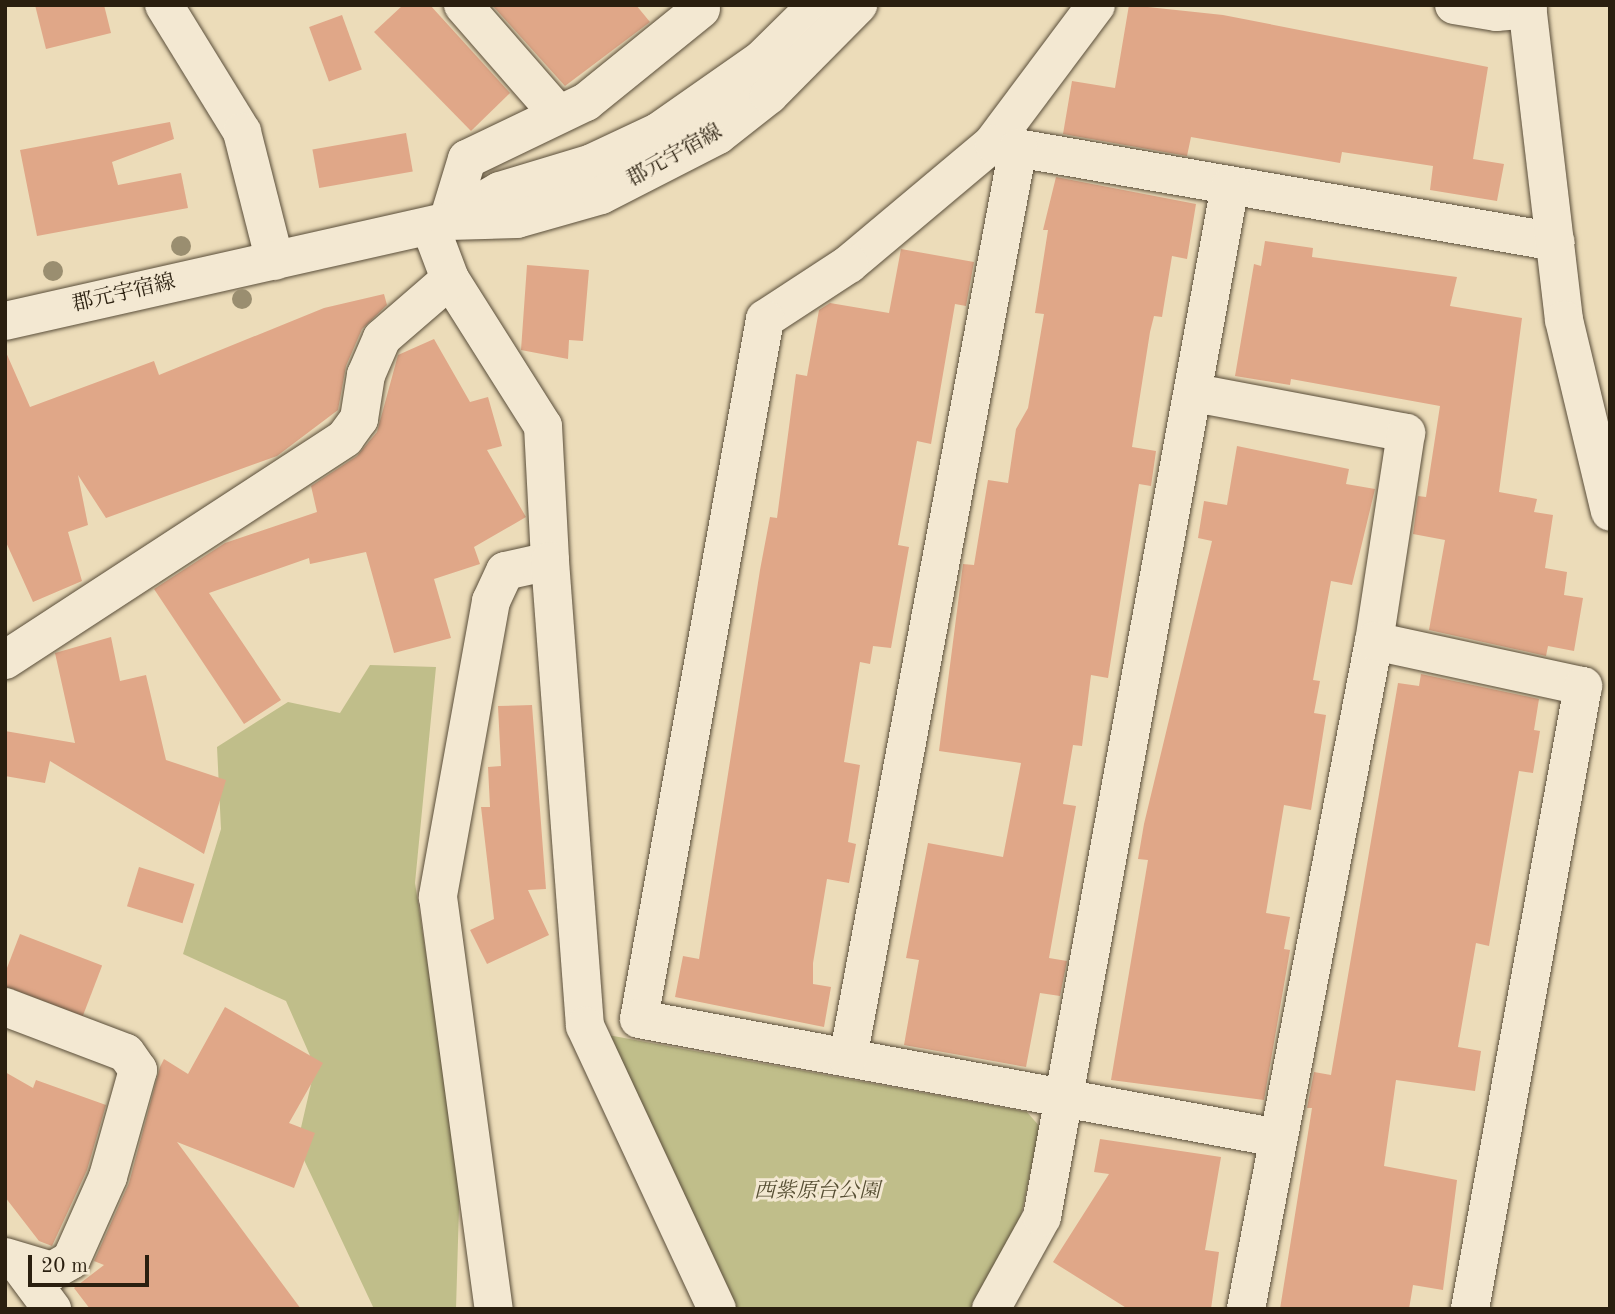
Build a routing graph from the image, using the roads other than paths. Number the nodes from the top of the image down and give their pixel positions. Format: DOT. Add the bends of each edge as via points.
graph roads {
  1 [pos="164,5"];
  2 [pos="463,5"];
  3 [pos="817,5"];
  4 [pos="858,5"];
  5 [pos="1096,5"];
  6 [pos="1454,5"];
  7 [pos="1527,7"];
  8 [pos="701,9"];
  9 [pos="558,114"];
  10 [pos="1005,146"];
  11 [pos="1230,186"];
  12 [pos="439,223"];
  13 [pos="1556,242"];
  14 [pos="275,261"];
  15 [pos="450,279"];
  16 [pos="5,321"];
  17 [pos="1195,393"];
  18 [pos="1610,512"];
  19 [pos="551,561"];
  20 [pos="1374,641"];
  21 [pos="5,660"];
  22 [pos="5,1007"];
  23 [pos="848,1058"];
  24 [pos="1067,1099"];
  25 [pos="1278,1138"];
  26 [pos="11,1259"];
  27 [pos="52,1309"];
  28 [pos="494,1309"];
  29 [pos="717,1309"];
  30 [pos="991,1309"];
  31 [pos="1246,1309"];
  32 [pos="1470,1309"];
  1 -- 14 [label="street" via="242,132"];
  2 -- 9 [label="street"];
  3 -- 12 [label="street, 郡元宇宿線" via="761,60 657,132 592,163 500,191"];
  4 -- 12 [label="street, 郡元宇宿線" via="769,95 718,135 653,172 601,195 517,219"];
  5 -- 10 [label="street"];
  6 -- 7 [label="street" via="1496,12"];
  7 -- 13 [label="street"];
  8 -- 9 [label="street" via="650,56"];
  9 -- 12 [label="street" via="467,159"];
  10 -- 11 [label="street"];
  10 -- 23 [label="street"];
  10 -- 23 [label="street" via="849,264 765,319 639,1019"];
  11 -- 13 [label="street"];
  11 -- 17 [label="street"];
  12 -- 14 [label="street, 郡元宇宿線"];
  12 -- 15 [label="street"];
  13 -- 18 [label="street" via="1582,414"];
  14 -- 16 [label="street, 郡元宇宿線"];
  15 -- 19 [label="street" via="543,426"];
  15 -- 21 [label="street" via="382,338 366,375 359,419 345,438"];
  17 -- 20 [label="street" via="1406,433"];
  17 -- 24 [label="street"];
  19 -- 28 [label="street" via="505,571 491,601 438,897"];
  19 -- 29 [label="street" via="585,1026"];
  20 -- 25 [label="street"];
  20 -- 32 [label="street" via="1583,686"];
  22 -- 26 [label="street" via="125,1053 138,1070 108,1177 71,1260 52,1271"];
  23 -- 24 [label="street"];
  24 -- 25 [label="street"];
  24 -- 30 [label="street" via="1042,1217"];
  25 -- 31 [label="street"];
  26 -- 27 [label="street"];
}
